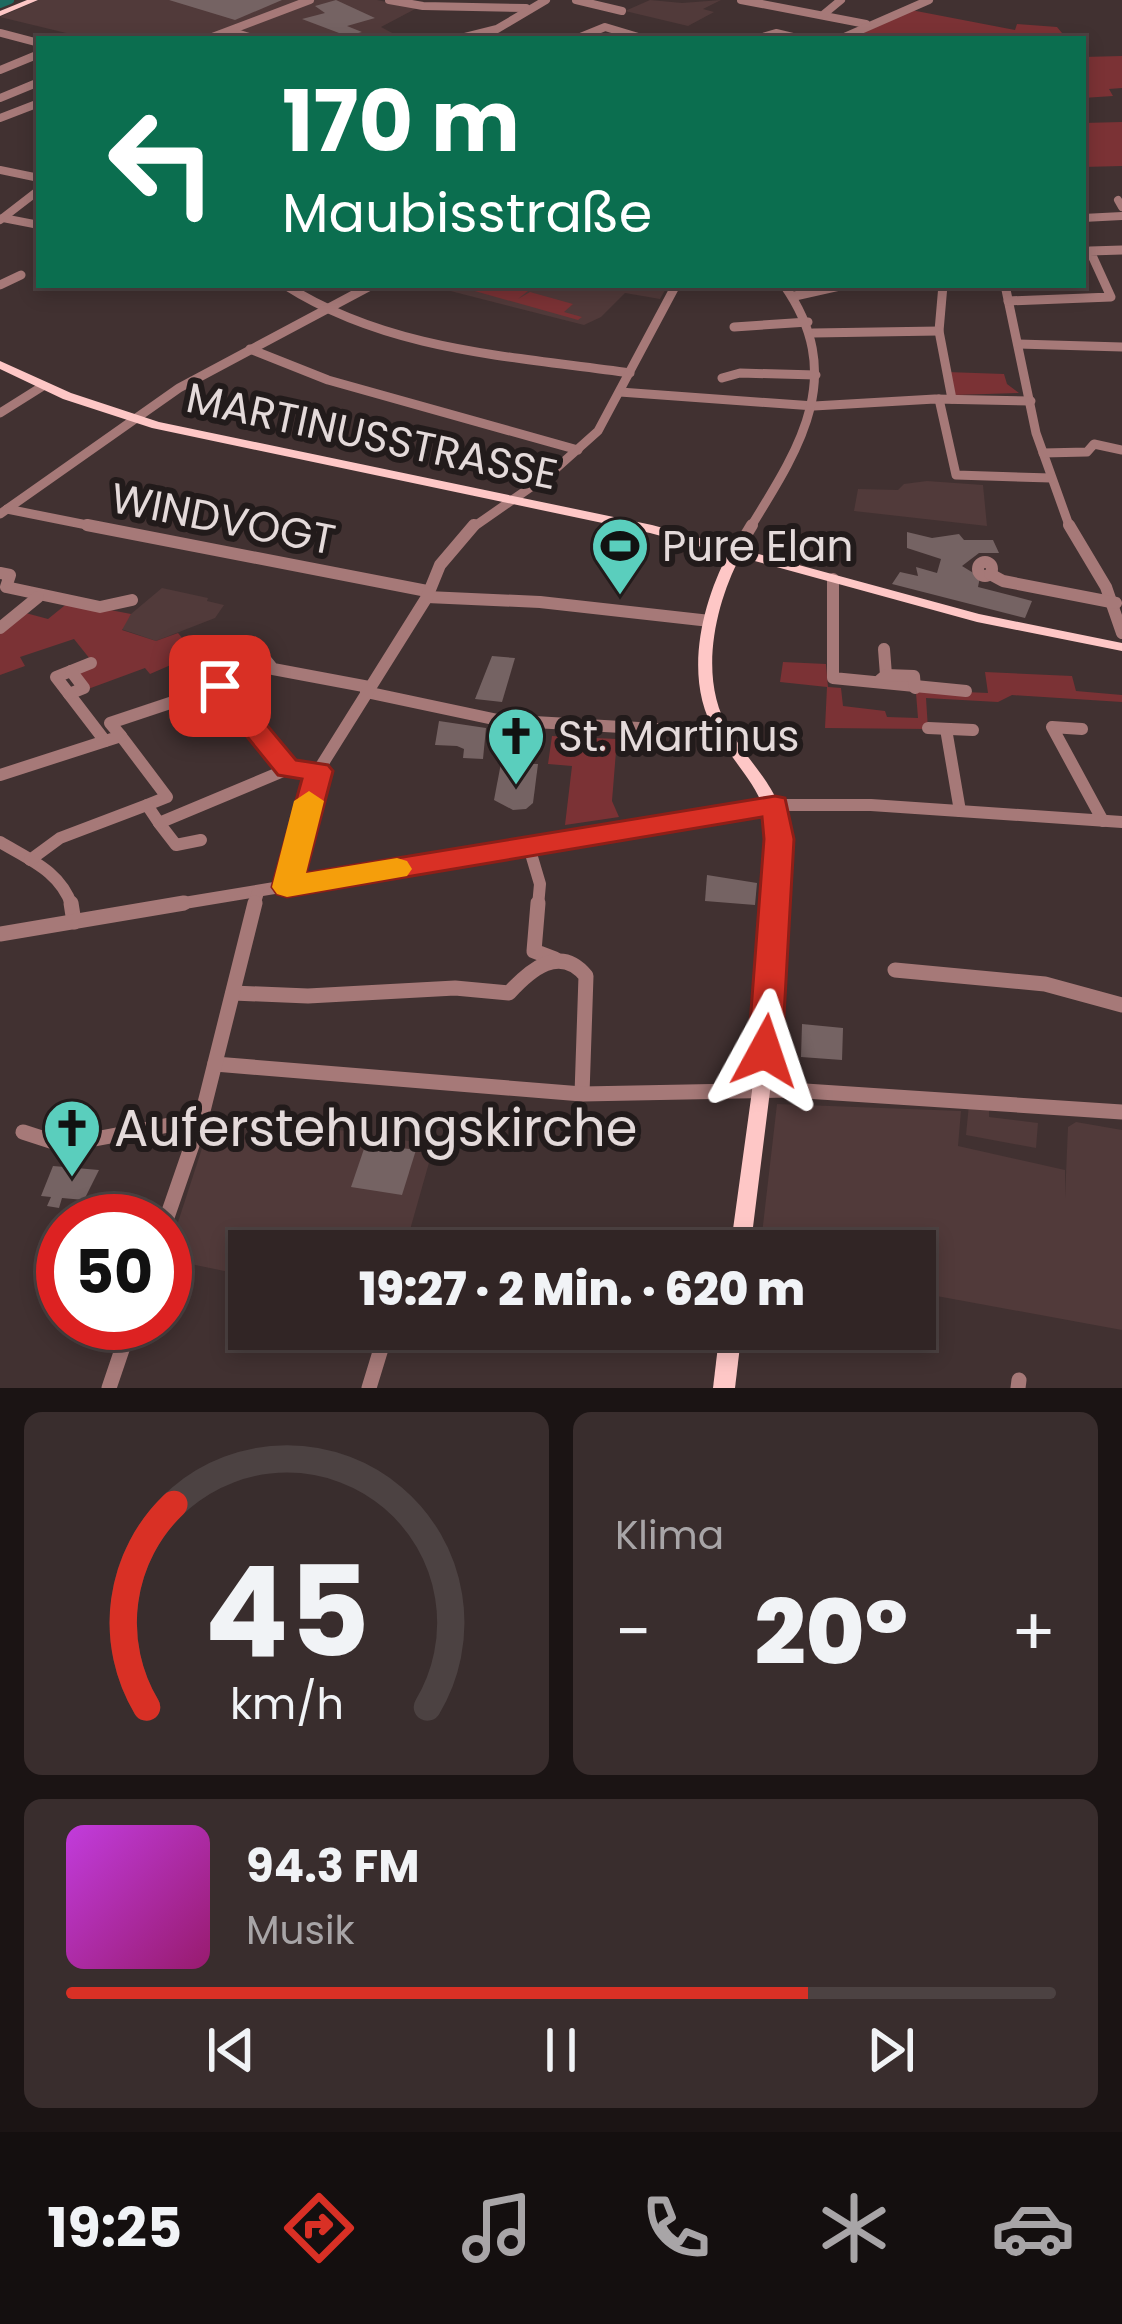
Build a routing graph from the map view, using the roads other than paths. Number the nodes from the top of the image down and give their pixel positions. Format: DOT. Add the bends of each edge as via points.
graph roads {
  1 [pos="34,0"];
  2 [pos="310,0"];
  3 [pos="389,0"];
  4 [pos="546,0"];
  5 [pos="576,0"];
  6 [pos="741,0"];
  7 [pos="841,0"];
  8 [pos="929,0"];
  9 [pos="758,1"];
  10 [pos="526,8"];
  11 [pos="622,11"];
  12 [pos="0,14"];
  13 [pos="824,14"];
  14 [pos="866,24"];
  15 [pos="230,31"];
  16 [pos="1,33"];
  17 [pos="216,36"];
  18 [pos="246,36"];
  19 [pos="468,36"];
  20 [pos="583,36"];
  21 [pos="631,36"];
  22 [pos="846,36"];
  23 [pos="15,37"];
  24 [pos="36,42"];
  25 [pos="0,43"];
  26 [pos="36,55"];
  27 [pos="0,70"];
  28 [pos="36,83"];
  29 [pos="0,98"];
  30 [pos="36,104"];
  31 [pos="0,118"];
  32 [pos="0,170"];
  33 [pos="36,177"];
  34 [pos="36,192"];
  35 [pos="0,201"];
  36 [pos="19,206"];
  37 [pos="1122,216"];
  38 [pos="1086,218"];
  39 [pos="2,219"];
  40 [pos="36,225"];
  41 [pos="1122,250"];
  42 [pos="21,275"];
  43 [pos="0,285"];
  44 [pos="289,288"];
  45 [pos="366,288"];
  46 [pos="674,288"];
  47 [pos="787,288"];
  48 [pos="831,288"];
  49 [pos="943,288"];
  50 [pos="1005,288"];
  51 [pos="795,296"];
  52 [pos="1008,301"];
  53 [pos="324,310"];
  54 [pos="734,327"];
  55 [pos="810,328"];
  56 [pos="939,331"];
  57 [pos="1018,344"];
  58 [pos="1122,347"];
  59 [pos="250,349"];
  60 [pos="0,364"];
  61 [pos="630,373"];
  62 [pos="816,375"];
  63 [pos="722,378"];
  64 [pos="43,386"];
  65 [pos="620,392"];
  66 [pos="945,399"];
  67 [pos="1030,401"];
  68 [pos="814,406"];
  69 [pos="0,413"];
  70 [pos="133,418"];
  71 [pos="578,450"];
  72 [pos="1122,450"];
  73 [pos="1043,453"];
  74 [pos="1051,478"];
  75 [pos="508,499"];
  76 [pos="3,511"];
  77 [pos="737,550"];
  78 [pos="990,574"];
  79 [pos="5,576"];
  80 [pos="833,579"];
  81 [pos="427,594"];
  82 [pos="45,595"];
  83 [pos="132,600"];
  84 [pos="1116,603"];
  85 [pos="710,621"];
  86 [pos="0,628"];
  87 [pos="1122,632"];
  88 [pos="1122,646"];
  89 [pos="884,649"];
  90 [pos="92,663"];
  91 [pos="883,678"];
  92 [pos="220,686"];
  93 [pos="368,690"];
  94 [pos="966,691"];
  95 [pos="103,725"];
  96 [pos="720,728"];
  97 [pos="928,728"];
  98 [pos="946,729"];
  99 [pos="1082,729"];
  100 [pos="973,730"];
  101 [pos="121,736"];
  102 [pos="105,741"];
  103 [pos="288,769"];
  104 [pos="318,771"];
  105 [pos="0,775"];
  106 [pos="775,805"];
  107 [pos="146,806"];
  108 [pos="959,811"];
  109 [pos="1102,821"];
  110 [pos="1122,822"];
  111 [pos="159,823"];
  112 [pos="201,841"];
  113 [pos="0,842"];
  114 [pos="530,847"];
  115 [pos="30,860"];
  116 [pos="287,887"];
  117 [pos="258,892"];
  118 [pos="74,922"];
  119 [pos="0,934"];
  120 [pos="555,958"];
  121 [pos="895,970"];
  122 [pos="233,993"];
  123 [pos="1122,1005"];
  124 [pos="215,1064"];
  125 [pos="761,1091"];
  126 [pos="582,1094"];
  127 [pos="1122,1112"];
  128 [pos="201,1119"];
  129 [pos="23,1132"];
  130 [pos="175,1194"];
  131 [pos="743,1230"];
  132 [pos="122,1350"];
  133 [pos="381,1350"];
  134 [pos="728,1350"];
  135 [pos="109,1388"];
  136 [pos="369,1388"];
  137 [pos="724,1388"];
  1 -- 12 [label="main road"];
  2 -- 15 [label="street"];
  3 -- 10 [label="street"];
  4 -- 10 [label="street"];
  5 -- 11 [label="street"];
  6 -- 9 [label="street"];
  7 -- 13 [label="street"];
  8 -- 14 [label="street"];
  9 -- 13 [label="street"];
  10 -- 19 [label="street" via="507,25"];
  13 -- 14 [label="street"];
  14 -- 22 [label="street"];
  15 -- 17 [label="street"];
  15 -- 18 [label="street"];
  16 -- 23 [label="street"];
  20 -- 21 [label="street" via="605,27"];
  23 -- 24 [label="street"];
  23 -- 25 [label="street"];
  26 -- 27 [label="street"];
  28 -- 29 [label="street"];
  30 -- 31 [label="street"];
  32 -- 33 [label="street"];
  34 -- 36 [label="street"];
  35 -- 36 [label="street"];
  36 -- 39 [label="street"];
  37 -- 38 [label="street"];
  39 -- 40 [label="street"];
  41 -- 52 [label="street" via="1090,251 1111,297"];
  42 -- 43 [label="street"];
  44 -- 53 [label="street"];
  45 -- 53 [label="street"];
  46 -- 61 [label="street"];
  47 -- 51 [label="street"];
  48 -- 51 [label="street"];
  49 -- 56 [label="street"];
  50 -- 52 [label="street"];
  51 -- 55 [label="street"];
  52 -- 57 [label="street"];
  53 -- 59 [label="street"];
  53 -- 61 [label="street" via="417,344"];
  54 -- 55 [label="street"];
  55 -- 56 [label="street"];
  55 -- 62 [label="street"];
  56 -- 66 [label="street"];
  57 -- 58 [label="street"];
  57 -- 67 [label="street"];
  59 -- 70 [label="street"];
  59 -- 71 [label="street" via="328,380"];
  60 -- 64 [label="main road, MARTINUSSTRASSE"];
  61 -- 65 [label="street"];
  62 -- 63 [label="street"];
  62 -- 68 [label="street"];
  64 -- 69 [label="street"];
  64 -- 70 [label="main road, MARTINUSSTRASSE"];
  65 -- 68 [label="street"];
  65 -- 71 [label="street"];
  66 -- 67 [label="street"];
  66 -- 68 [label="street"];
  66 -- 74 [label="street" via="956,475"];
  67 -- 73 [label="street"];
  68 -- 77 [label="street"];
  70 -- 75 [label="main road, MARTINUSSTRASSE"];
  70 -- 76 [label="street"];
  71 -- 75 [label="street"];
  72 -- 73 [label="street" via="1094,444 1087,452"];
  73 -- 74 [label="street"];
  74 -- 84 [label="street"];
  75 -- 77 [label="main road, MARTINUSSTRASSE"];
  75 -- 81 [label="street" via="466,533"];
  76 -- 81 [label="street, WINDVOGT"];
  77 -- 80 [label="main road, MARTINUSSTRASSE"];
  77 -- 85 [label="main road"];
  78 -- 84 [label="street"];
  79 -- 82 [label="street" via="6,587"];
  80 -- 88 [label="main road, MARTINUSSTRASSE"];
  80 -- 91 [label="street" via="833,678"];
  81 -- 85 [label="street, WINDVOGT"];
  81 -- 93 [label="street"];
  82 -- 83 [label="street" via="101,610"];
  82 -- 86 [label="street"];
  84 -- 87 [label="street"];
  85 -- 96 [label="main road" via="710,690"];
  89 -- 91 [label="street"];
  90 -- 95 [label="street" via="56,676"];
  91 -- 94 [label="street" via="887,687"];
  92 -- 93 [label="street" via="206,658 252,643 273,669"];
  92 -- 95 [label="street"];
  92 -- 103 [label="street"];
  93 -- 96 [label="street" via="498,720"];
  93 -- 104 [label="street"];
  95 -- 101 [label="street"];
  95 -- 102 [label="street"];
  96 -- 106 [label="main road"];
  97 -- 98 [label="street"];
  98 -- 100 [label="street"];
  98 -- 108 [label="street"];
  99 -- 109 [label="street" via="1052,728"];
  101 -- 102 [label="street"];
  101 -- 107 [label="street" via="167,797"];
  102 -- 105 [label="street"];
  103 -- 104 [label="street"];
  103 -- 111 [label="street"];
  104 -- 116 [label="street"];
  106 -- 108 [label="street"];
  106 -- 114 [label="street"];
  106 -- 125 [label="main road"];
  107 -- 111 [label="street"];
  107 -- 115 [label="street" via="60,838"];
  108 -- 109 [label="street"];
  109 -- 110 [label="street"];
  111 -- 112 [label="street" via="176,845"];
  113 -- 115 [label="street"];
  114 -- 116 [label="street"];
  114 -- 120 [label="street" via="540,884 534,951"];
  115 -- 118 [label="street" via="63,881"];
  116 -- 117 [label="street"];
  117 -- 118 [label="street"];
  117 -- 122 [label="street"];
  118 -- 119 [label="street"];
  120 -- 122 [label="street" via="509,993"];
  120 -- 126 [label="street" via="586,976"];
  121 -- 123 [label="street" via="1045,983"];
  122 -- 124 [label="street"];
  124 -- 126 [label="street"];
  124 -- 128 [label="street"];
  125 -- 126 [label="street"];
  125 -- 127 [label="street"];
  125 -- 131 [label="main road"];
  128 -- 129 [label="street" via="63,1145"];
  128 -- 130 [label="street"];
  132 -- 135 [label="street"];
  133 -- 136 [label="street"];
  134 -- 137 [label="main road"];
}
